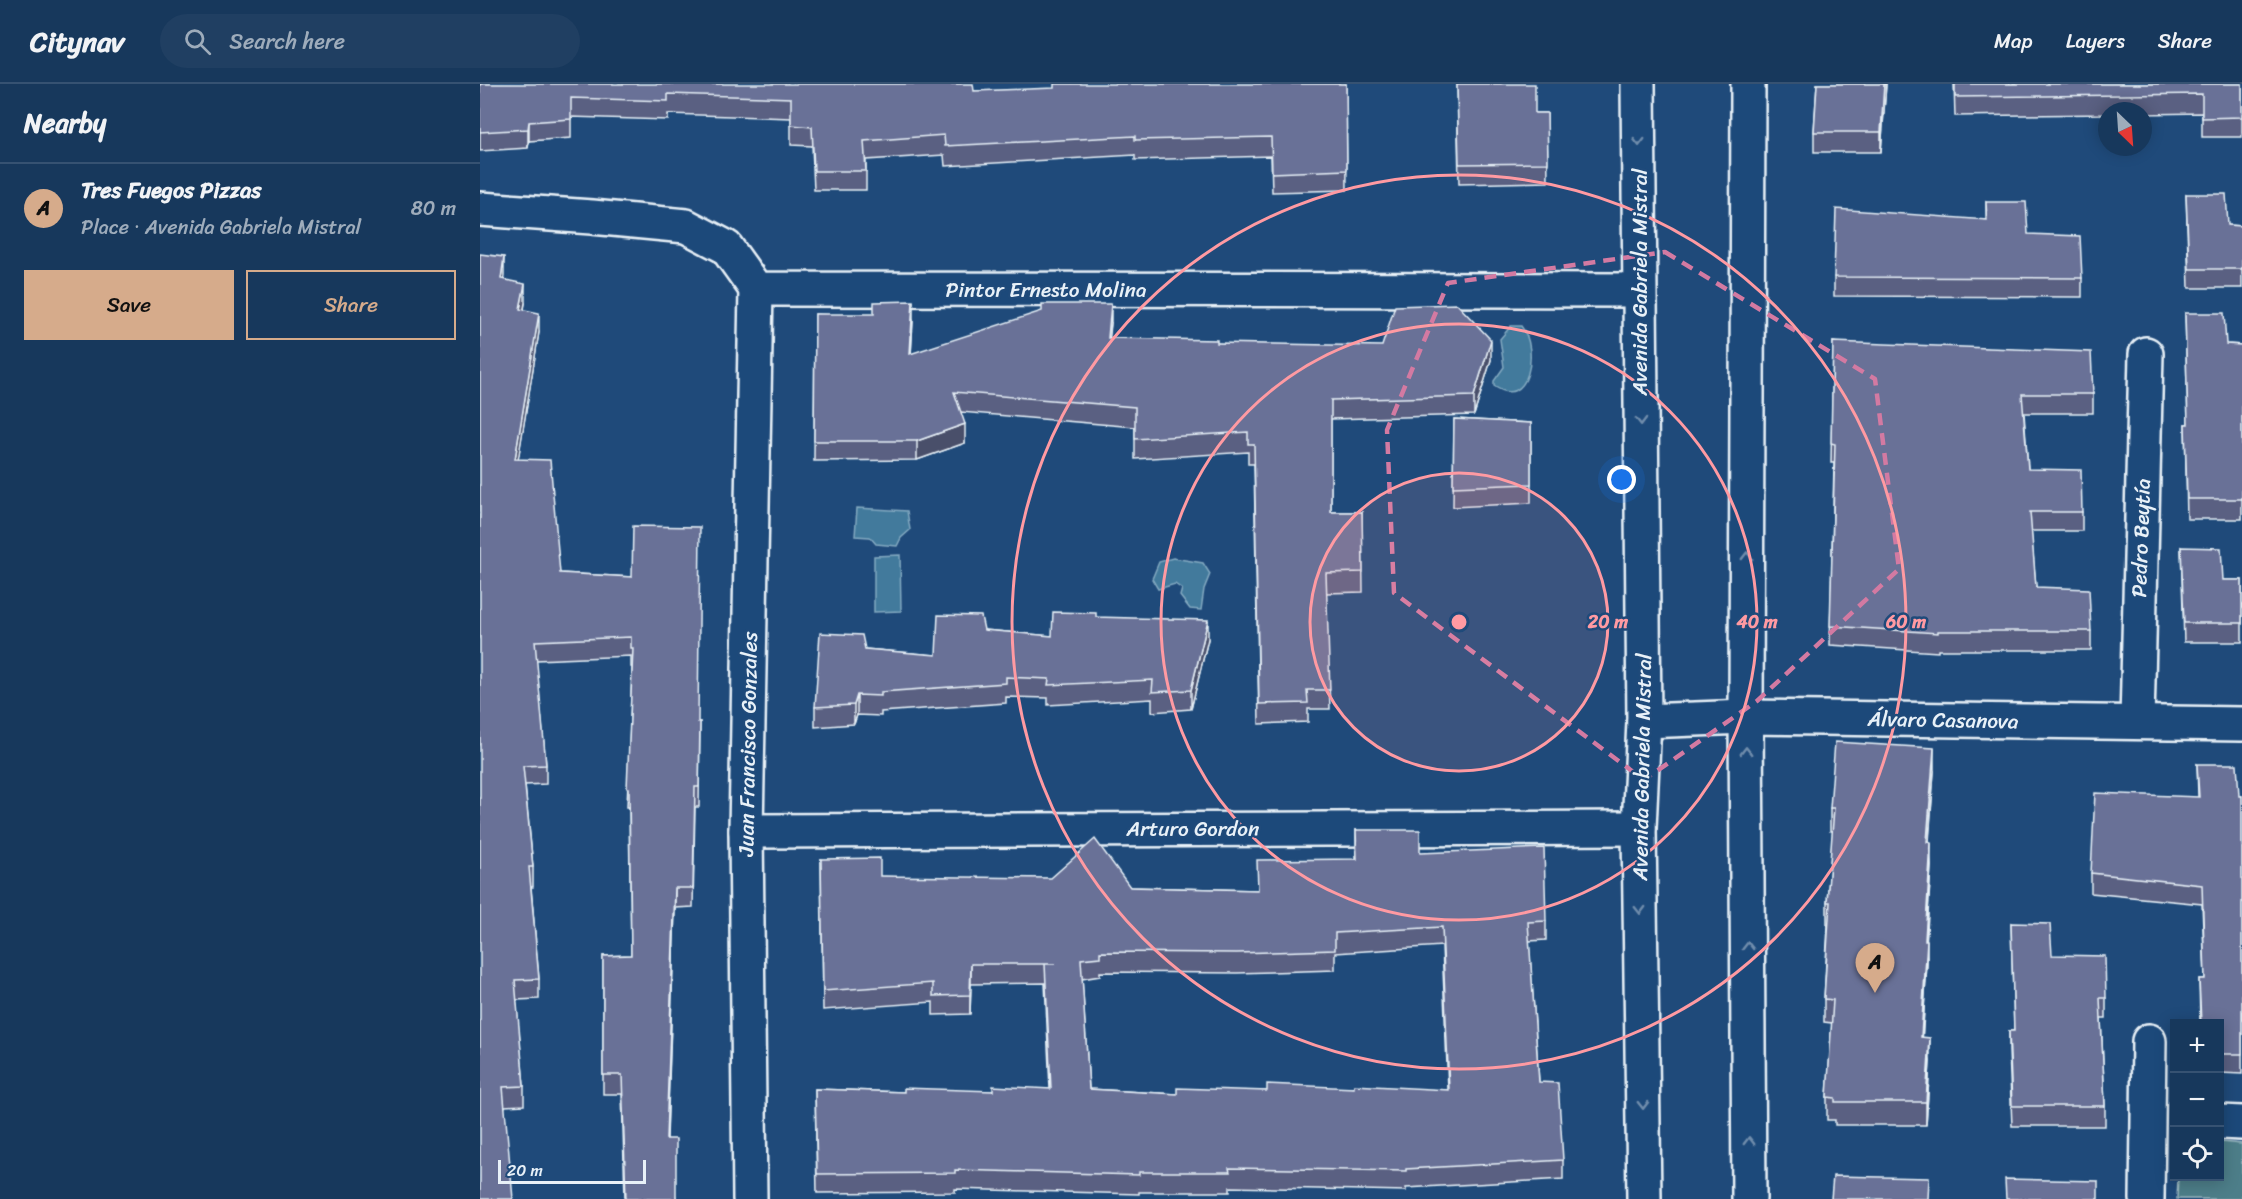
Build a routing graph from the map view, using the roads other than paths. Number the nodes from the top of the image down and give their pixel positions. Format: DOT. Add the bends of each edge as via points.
graph roads {
  1 [pos="1638,84"];
  2 [pos="1749,84"];
  3 [pos="480,209"];
  4 [pos="756,290"];
  5 [pos="1639,290"];
  6 [pos="2146,354"];
  7 [pos="1746,717"];
  8 [pos="1644,721"];
  9 [pos="2137,722"];
  10 [pos="2242,724"];
  11 [pos="1639,828"];
  12 [pos="746,831"];
  13 [pos="2149,1041"];
  14 [pos="2161,1120"];
  15 [pos="2224,1122"];
  16 [pos="2242,1124"];
  17 [pos="750,1199"];
  18 [pos="1644,1199"];
  19 [pos="1749,1199"];
  20 [pos="2147,1199"];
  1 -- 5 [label="street, Avenida Gabriela Mistral, one-way"];
  7 -- 2 [label="street, one-way"];
  3 -- 4 [label="street" via="686,226 726,247"];
  4 -- 5 [label="street, Pintor Ernesto Molina"];
  4 -- 12 [label="street, Juan Francisco Gonzales"];
  5 -- 8 [label="street, Avenida Gabriela Mistral, one-way"];
  6 -- 9 [label="street, Pedro Beytía"];
  7 -- 8 [label="street, Álvaro Casanova"];
  7 -- 9 [label="street, Álvaro Casanova"];
  19 -- 7 [label="street, one-way"];
  8 -- 11 [label="street, Avenida Gabriela Mistral"];
  9 -- 10 [label="street, Álvaro Casanova"];
  11 -- 12 [label="street, Arturo Gordon"];
  11 -- 18 [label="street, Avenida Gabriela Mistral, one-way"];
  12 -- 17 [label="street, Juan Francisco Gonzales"];
  13 -- 14 [label="street"];
  14 -- 20 [label="street"];
  15 -- 16 [label="street"];
}
